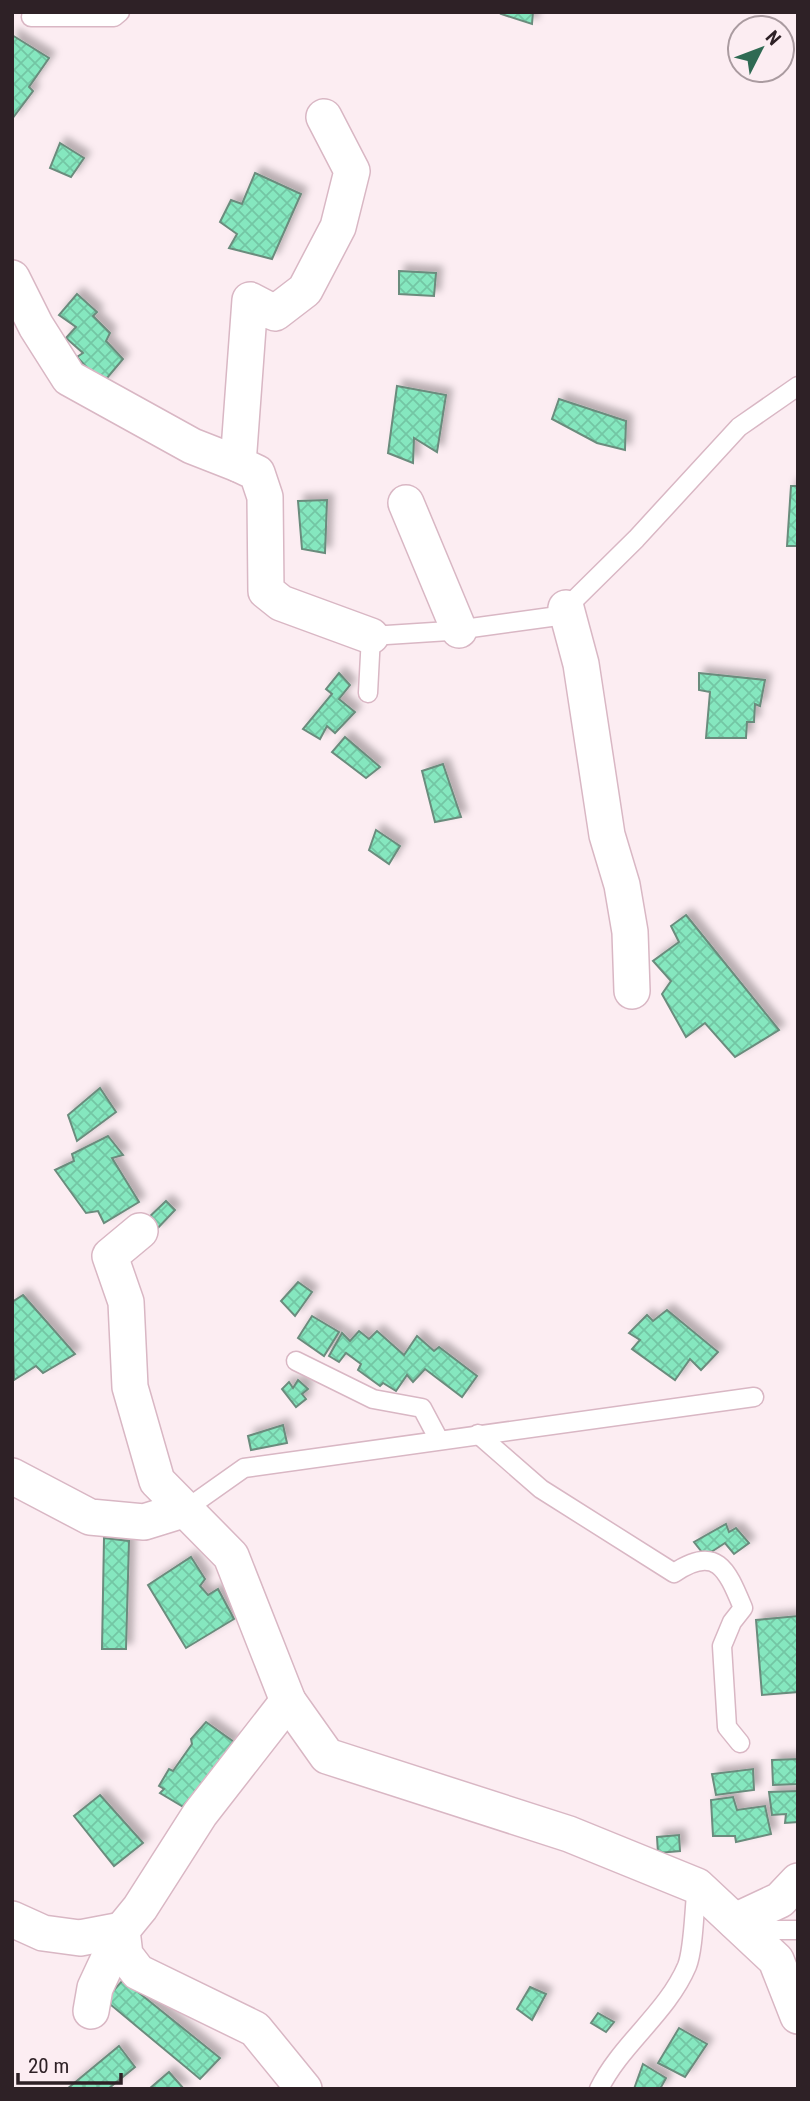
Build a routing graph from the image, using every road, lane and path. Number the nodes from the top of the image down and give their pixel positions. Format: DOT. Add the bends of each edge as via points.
graph roads {
  1 [pos="120,12"];
  2 [pos="31,17"];
  3 [pos="324,117"];
  4 [pos="12,278"];
  5 [pos="798,386"];
  6 [pos="238,464"];
  7 [pos="406,503"];
  8 [pos="566,608"];
  9 [pos="459,630"];
  10 [pos="371,636"];
  11 [pos="368,693"];
  12 [pos="632,991"];
  13 [pos="140,1231"];
  14 [pos="296,1361"];
  15 [pos="754,1397"];
  16 [pos="478,1434"];
  17 [pos="439,1440"];
  18 [pos="12,1476"];
  19 [pos="186,1509"];
  20 [pos="288,1700"];
  21 [pos="740,1743"];
  22 [pos="798,1881"];
  23 [pos="697,1886"];
  24 [pos="12,1919"];
  25 [pos="735,1921"];
  26 [pos="122,1930"];
  27 [pos="798,1930"];
  28 [pos="91,2011"];
  29 [pos="798,2017"];
  30 [pos="292,2084"];
  31 [pos="599,2089"];
  1 -- 2 [label="lane" via="114,17"];
  3 -- 6 [label="street" via="352,171 341,216 304,290 275,313 250,300"];
  4 -- 6 [label="street" via="69,378 192,446"];
  5 -- 8 [label="lane" via="738,427"];
  6 -- 10 [label="street" via="257,473 265,497 266,591 281,603"];
  7 -- 9 [label="street"];
  8 -- 9 [label="lane" via="558,616"];
  8 -- 12 [label="street" via="583,677 607,835 622,885 630,932"];
  9 -- 10 [label="lane"];
  10 -- 11 [label="lane"];
  13 -- 19 [label="street" via="110,1256 126,1302 130,1387 157,1481"];
  14 -- 17 [label="lane" via="373,1399 422,1408"];
  15 -- 16 [label="lane"];
  16 -- 17 [label="lane"];
  16 -- 21 [label="lane" via="541,1489 674,1573 692,1561 713,1562 728,1573 743,1608 722,1646 725,1713 727,1727"];
  17 -- 19 [label="lane" via="244,1468"];
  18 -- 19 [label="street" via="90,1517 144,1522"];
  19 -- 20 [label="street" via="231,1556"];
  20 -- 23 [label="street" via="327,1756 569,1834"];
  20 -- 26 [label="street" via="200,1814"];
  22 -- 25 [label="street" via="780,1900"];
  23 -- 25 [label="street"];
  23 -- 31 [label="lane" via="687,1967 611,2064"];
  24 -- 26 [label="street" via="43,1933 80,1938"];
  25 -- 27 [label="lane" via="764,1930"];
  25 -- 29 [label="street" via="776,1960"];
  26 -- 28 [label="street" via="94,1988"];
  26 -- 30 [label="street" via="125,1955 138,1972 254,2029"];
}
